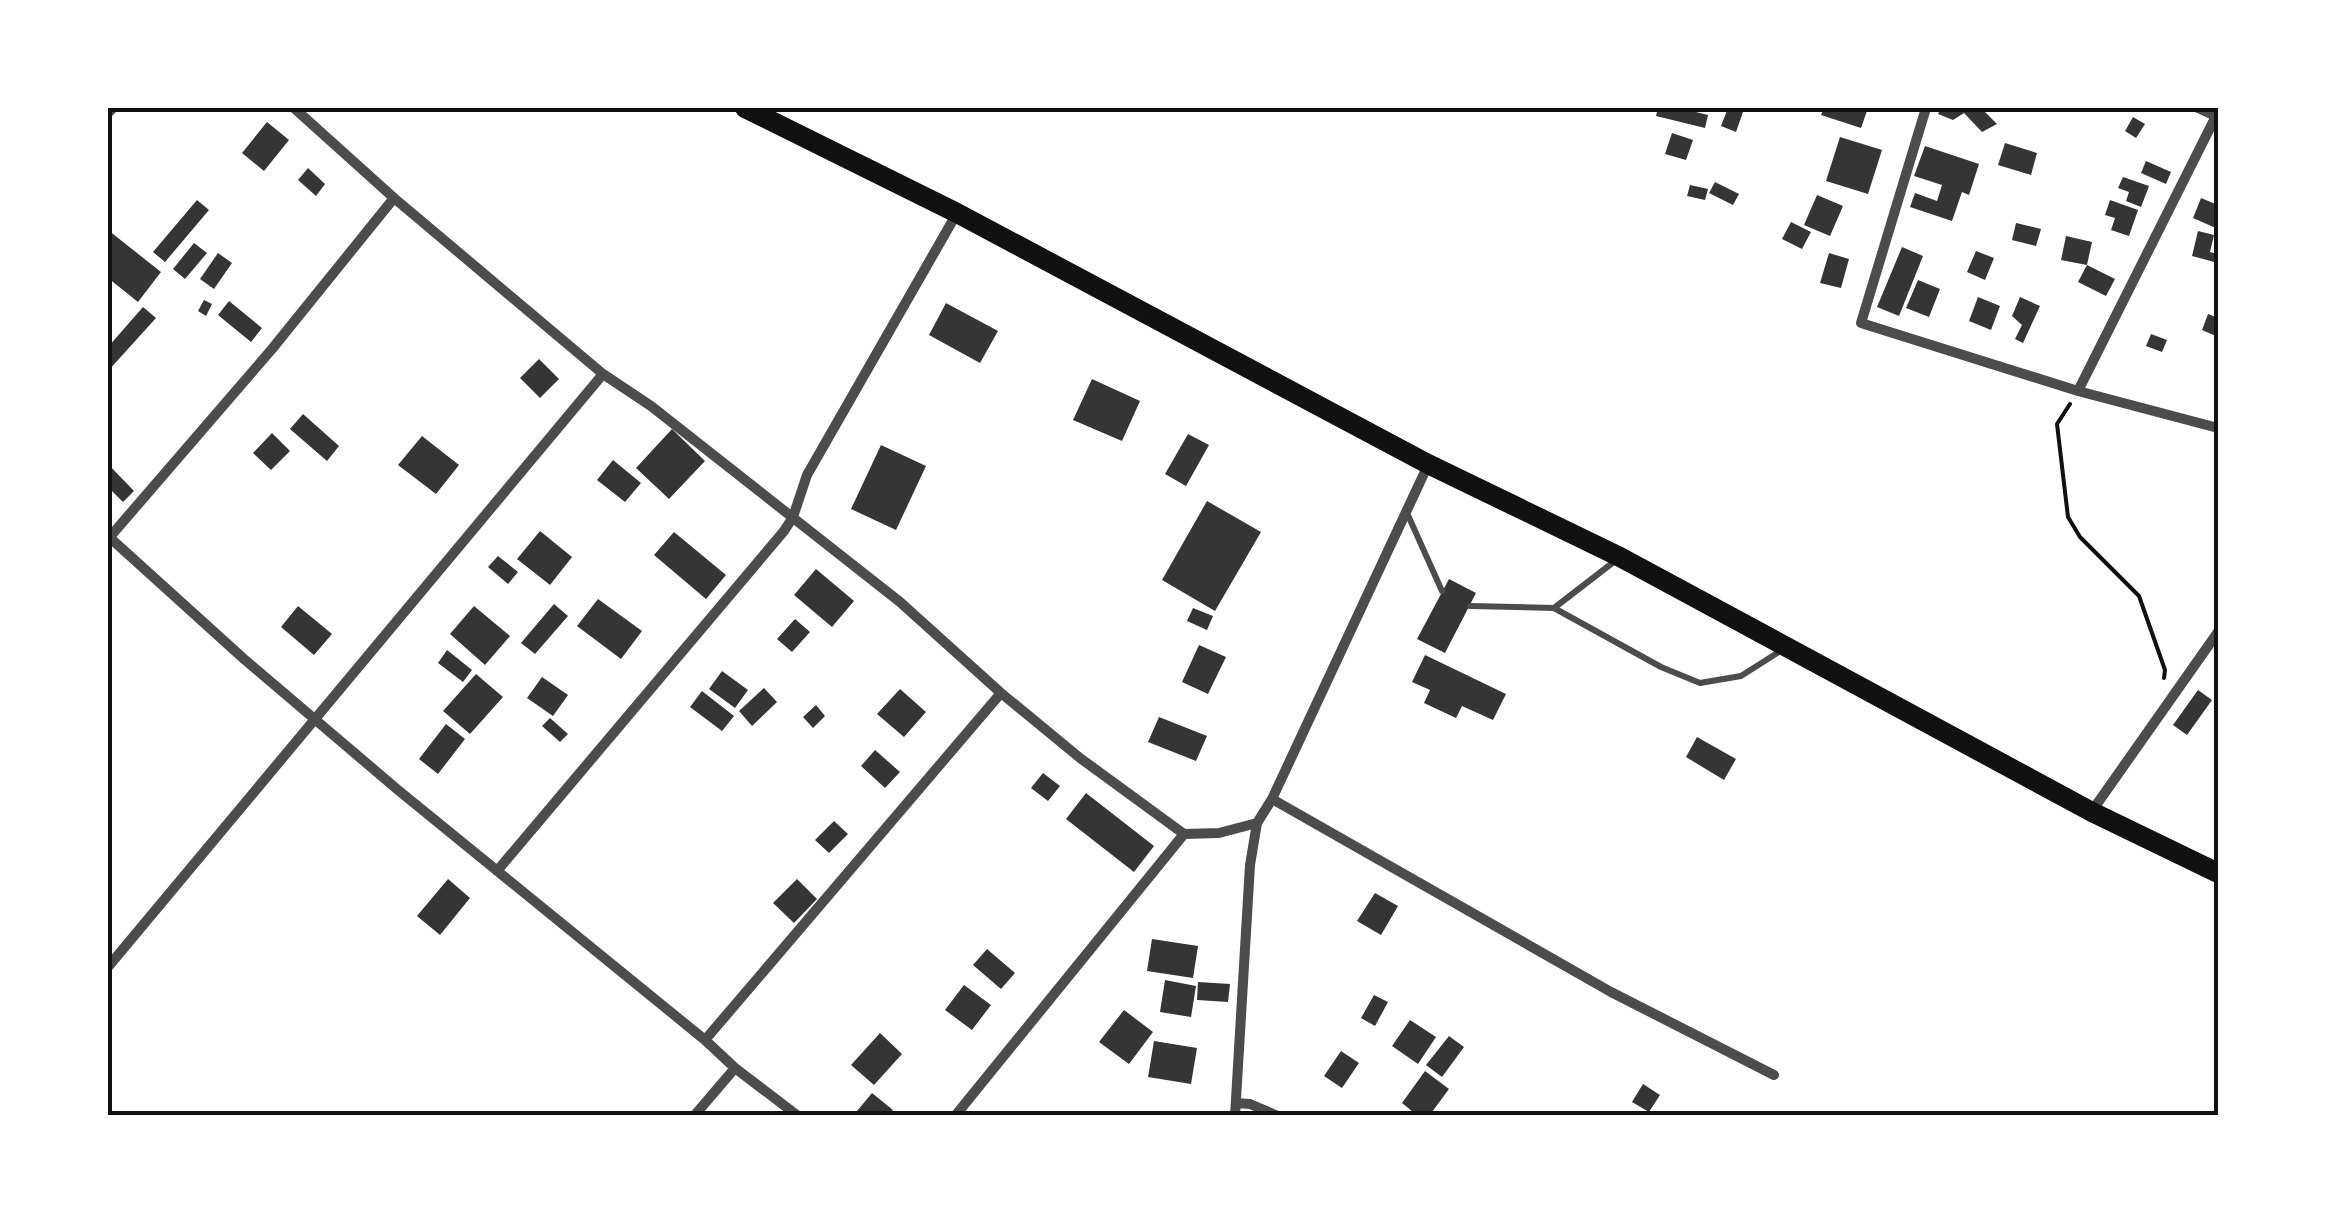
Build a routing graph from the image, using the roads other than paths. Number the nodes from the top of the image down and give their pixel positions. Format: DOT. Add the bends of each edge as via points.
graph roads {
  1 [pos="112,108"];
  2 [pos="294,108"];
  3 [pos="745,108"];
  4 [pos="1926,108"];
  5 [pos="2198,108"];
  6 [pos="108,113"];
  7 [pos="2218,115"];
  8 [pos="394,198"];
  9 [pos="957,213"];
  10 [pos="603,374"];
  11 [pos="2078,392"];
  12 [pos="2218,428"];
  13 [pos="1428,464"];
  14 [pos="1407,512"];
  15 [pos="794,517"];
  16 [pos="108,538"];
  17 [pos="1620,558"];
  18 [pos="1442,592"];
  19 [pos="1470,606"];
  20 [pos="1554,608"];
  21 [pos="2218,632"];
  22 [pos="1785,649"];
  23 [pos="1001,693"];
  24 [pos="314,718"];
  25 [pos="1272,799"];
  26 [pos="2092,812"];
  27 [pos="1257,823"];
  28 [pos="1184,834"];
  29 [pos="498,871"];
  30 [pos="2218,873"];
  31 [pos="108,967"];
  32 [pos="705,1040"];
  33 [pos="735,1068"];
  34 [pos="1774,1075"];
  35 [pos="1236,1102"];
  36 [pos="694,1116"];
  37 [pos="798,1116"];
  38 [pos="955,1116"];
  39 [pos="1235,1116"];
  40 [pos="1278,1116"];
  1 -- 6 [label="street"];
  2 -- 8 [label="street"];
  3 -- 9 [label="highway"];
  4 -- 11 [label="street" via="1861,323"];
  5 -- 7 [label="street"];
  7 -- 11 [label="street"];
  8 -- 10 [label="street"];
  8 -- 16 [label="street"];
  9 -- 13 [label="highway"];
  9 -- 15 [label="street" via="807,475"];
  10 -- 15 [label="street"];
  10 -- 24 [label="street"];
  11 -- 12 [label="street"];
  13 -- 14 [label="street"];
  13 -- 17 [label="highway"];
  14 -- 18 [label="lane"];
  14 -- 25 [label="street"];
  15 -- 23 [label="street"];
  15 -- 29 [label="street"];
  16 -- 24 [label="street"];
  17 -- 20 [label="lane"];
  17 -- 22 [label="highway"];
  19 -- 20 [label="lane"];
  20 -- 22 [label="lane" via="1661,668 1700,682 1742,676"];
  21 -- 26 [label="street"];
  22 -- 26 [label="highway"];
  23 -- 28 [label="street"];
  23 -- 32 [label="street"];
  24 -- 29 [label="street"];
  24 -- 31 [label="street"];
  25 -- 27 [label="street"];
  25 -- 34 [label="street" via="1611,992"];
  26 -- 30 [label="highway"];
  27 -- 28 [label="street"];
  27 -- 35 [label="street"];
  28 -- 38 [label="street"];
  29 -- 32 [label="street"];
  32 -- 33 [label="street"];
  33 -- 36 [label="street"];
  33 -- 37 [label="street"];
  35 -- 39 [label="street"];
  35 -- 40 [label="street"];
}
